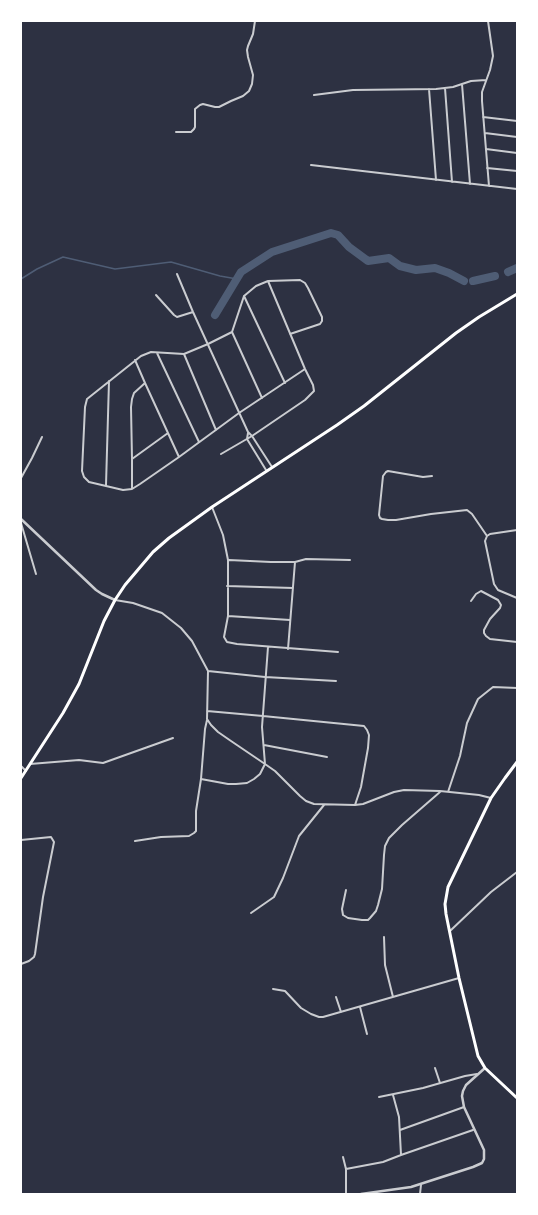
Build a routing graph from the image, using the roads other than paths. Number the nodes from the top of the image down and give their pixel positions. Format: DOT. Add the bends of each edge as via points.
graph roads {
  1 [pos="255,21"];
  2 [pos="488,21"];
  3 [pos="486,80"];
  4 [pos="462,84"];
  5 [pos="445,88"];
  6 [pos="429,89"];
  7 [pos="314,95"];
  8 [pos="484,117"];
  9 [pos="517,122"];
  10 [pos="176,132"];
  11 [pos="485,134"];
  12 [pos="517,137"];
  13 [pos="486,150"];
  14 [pos="517,153"];
  15 [pos="311,165"];
  16 [pos="487,168"];
  17 [pos="517,171"];
  18 [pos="436,180"];
  19 [pos="452,182"];
  20 [pos="470,184"];
  21 [pos="489,186"];
  22 [pos="517,189"];
  23 [pos="178,274"];
  24 [pos="268,281"];
  25 [pos="517,294"];
  26 [pos="156,295"];
  27 [pos="244,296"];
  28 [pos="193,312"];
  29 [pos="232,332"];
  30 [pos="290,334"];
  31 [pos="208,344"];
  32 [pos="157,353"];
  33 [pos="184,354"];
  34 [pos="136,360"];
  35 [pos="305,369"];
  36 [pos="109,381"];
  37 [pos="145,383"];
  38 [pos="285,383"];
  39 [pos="262,398"];
  40 [pos="239,413"];
  41 [pos="216,430"];
  42 [pos="248,432"];
  43 [pos="168,434"];
  44 [pos="252,436"];
  45 [pos="42,437"];
  46 [pos="247,439"];
  47 [pos="199,442"];
  48 [pos="221,454"];
  49 [pos="179,456"];
  50 [pos="132,459"];
  51 [pos="272,467"];
  52 [pos="266,470"];
  53 [pos="432,476"];
  54 [pos="21,478"];
  55 [pos="106,486"];
  56 [pos="132,489"];
  57 [pos="212,507"];
  58 [pos="21,519"];
  59 [pos="21,523"];
  60 [pos="517,530"];
  61 [pos="487,536"];
  62 [pos="228,560"];
  63 [pos="350,560"];
  64 [pos="295,562"];
  65 [pos="36,574"];
  66 [pos="227,586"];
  67 [pos="293,588"];
  68 [pos="517,598"];
  69 [pos="115,600"];
  70 [pos="471,601"];
  71 [pos="228,616"];
  72 [pos="290,620"];
  73 [pos="517,642"];
  74 [pos="268,647"];
  75 [pos="288,649"];
  76 [pos="338,652"];
  77 [pos="208,671"];
  78 [pos="265,677"];
  79 [pos="336,681"];
  80 [pos="517,688"];
  81 [pos="207,711"];
  82 [pos="263,716"];
  83 [pos="207,719"];
  84 [pos="173,738"];
  85 [pos="264,745"];
  86 [pos="327,758"];
  87 [pos="517,762"];
  88 [pos="30,764"];
  89 [pos="265,764"];
  90 [pos="21,766"];
  91 [pos="26,771"];
  92 [pos="21,778"];
  93 [pos="201,779"];
  94 [pos="440,791"];
  95 [pos="448,792"];
  96 [pos="491,798"];
  97 [pos="324,805"];
  98 [pos="355,806"];
  99 [pos="21,840"];
  100 [pos="135,841"];
  101 [pos="517,872"];
  102 [pos="346,890"];
  103 [pos="251,913"];
  104 [pos="449,932"];
  105 [pos="384,937"];
  106 [pos="21,964"];
  107 [pos="459,978"];
  108 [pos="273,989"];
  109 [pos="336,997"];
  110 [pos="393,997"];
  111 [pos="360,1007"];
  112 [pos="341,1012"];
  113 [pos="367,1034"];
  114 [pos="435,1068"];
  115 [pos="485,1068"];
  116 [pos="477,1074"];
  117 [pos="440,1083"];
  118 [pos="393,1095"];
  119 [pos="379,1097"];
  120 [pos="517,1098"];
  121 [pos="464,1107"];
  122 [pos="400,1130"];
  123 [pos="473,1130"];
  124 [pos="401,1154"];
  125 [pos="343,1157"];
  126 [pos="346,1169"];
  127 [pos="421,1185"];
  128 [pos="346,1194"];
  129 [pos="361,1194"];
  130 [pos="420,1194"];
  1 -- 10 [label="street" via="248,46 253,74 249,90 243,96 219,107 200,105 195,109 194,129 191,132"];
  2 -- 3 [label="street" via="493,56"];
  3 -- 4 [label="street"];
  3 -- 8 [label="street" via="482,92"];
  4 -- 5 [label="street"];
  4 -- 20 [label="street"];
  5 -- 6 [label="street"];
  5 -- 19 [label="street"];
  6 -- 7 [label="street" via="353,90"];
  6 -- 18 [label="street"];
  8 -- 9 [label="street"];
  8 -- 11 [label="street"];
  11 -- 12 [label="street"];
  11 -- 13 [label="street"];
  13 -- 14 [label="street"];
  13 -- 16 [label="street"];
  15 -- 18 [label="street"];
  16 -- 17 [label="street"];
  16 -- 21 [label="street"];
  18 -- 19 [label="street"];
  19 -- 20 [label="street"];
  20 -- 21 [label="street"];
  21 -- 22 [label="street"];
  23 -- 28 [label="street"];
  24 -- 27 [label="street" via="256,286"];
  24 -- 30 [label="street"];
  24 -- 30 [label="street" via="300,280 305,283 322,317 320,324"];
  25 -- 51 [label="main road" via="456,333 364,406"];
  26 -- 28 [label="street" via="177,317"];
  27 -- 29 [label="street"];
  27 -- 38 [label="street"];
  28 -- 31 [label="street"];
  29 -- 31 [label="street"];
  29 -- 39 [label="street"];
  30 -- 35 [label="street"];
  31 -- 33 [label="street"];
  31 -- 40 [label="street"];
  32 -- 33 [label="street"];
  32 -- 34 [label="street" via="151,352"];
  32 -- 47 [label="street"];
  33 -- 41 [label="street"];
  34 -- 36 [label="street"];
  34 -- 37 [label="street"];
  35 -- 38 [label="street"];
  35 -- 44 [label="street" via="313,386 314,391 311,395"];
  36 -- 55 [label="street"];
  36 -- 55 [label="street" via="91,395 86,403 82,471 89,482"];
  37 -- 43 [label="street"];
  37 -- 50 [label="street" via="134,393 132,399"];
  38 -- 39 [label="street"];
  39 -- 40 [label="street"];
  40 -- 41 [label="street"];
  40 -- 42 [label="street"];
  41 -- 47 [label="street"];
  42 -- 44 [label="street"];
  42 -- 46 [label="street"];
  43 -- 49 [label="street"];
  43 -- 50 [label="street"];
  44 -- 46 [label="street"];
  44 -- 51 [label="street"];
  45 -- 54 [label="street"];
  46 -- 48 [label="street"];
  46 -- 52 [label="street"];
  47 -- 49 [label="street"];
  49 -- 56 [label="street"];
  50 -- 56 [label="street"];
  51 -- 52 [label="main road"];
  52 -- 57 [label="main road"];
  53 -- 61 [label="street" via="386,472 382,476 380,518 396,520 467,510"];
  55 -- 56 [label="street" via="123,490"];
  57 -- 62 [label="street" via="223,535"];
  57 -- 69 [label="main road" via="168,538 153,552"];
  58 -- 69 [label="street" via="96,590"];
  59 -- 65 [label="street"];
  60 -- 61 [label="street"];
  61 -- 68 [label="street" via="485,541 494,584 498,590"];
  62 -- 64 [label="street"];
  62 -- 66 [label="street"];
  63 -- 64 [label="street" via="306,559"];
  64 -- 67 [label="street"];
  66 -- 67 [label="street"];
  66 -- 71 [label="street"];
  67 -- 72 [label="street"];
  69 -- 77 [label="street" via="150,608 172,620 192,641"];
  69 -- 88 [label="main road" via="79,684"];
  70 -- 73 [label="street" via="481,591 498,600 500,608 490,619 484,633 490,639"];
  71 -- 72 [label="street"];
  71 -- 74 [label="street" via="224,637 227,642"];
  72 -- 75 [label="street"];
  74 -- 75 [label="street"];
  74 -- 78 [label="street"];
  75 -- 76 [label="street"];
  77 -- 78 [label="street"];
  77 -- 81 [label="street"];
  78 -- 79 [label="street"];
  78 -- 82 [label="street"];
  80 -- 95 [label="street" via="494,686 478,699 467,723 460,756"];
  81 -- 82 [label="street"];
  81 -- 83 [label="street"];
  82 -- 85 [label="street"];
  82 -- 98 [label="street" via="364,726 369,735 368,748"];
  83 -- 89 [label="street" via="218,732"];
  83 -- 93 [label="street"];
  84 -- 88 [label="street" via="103,763 79,760"];
  85 -- 86 [label="street"];
  85 -- 89 [label="street"];
  87 -- 96 [label="main road"];
  88 -- 91 [label="main road"];
  89 -- 93 [label="street" via="260,774 247,783 228,784"];
  89 -- 97 [label="street" via="300,796 314,804"];
  90 -- 91 [label="street"];
  91 -- 92 [label="main road"];
  93 -- 100 [label="street" via="194,833 189,836"];
  94 -- 95 [label="street"];
  94 -- 98 [label="street" via="404,790"];
  94 -- 102 [label="street" via="389,838 384,856 378,906 368,920 348,918 344,915 342,909"];
  95 -- 96 [label="street"];
  96 -- 104 [label="main road" via="448,887 445,904"];
  97 -- 98 [label="street"];
  97 -- 103 [label="street" via="299,836 274,897"];
  99 -- 106 [label="street" via="51,837 54,842 34,957"];
  101 -- 104 [label="street" via="491,892"];
  104 -- 107 [label="main road"];
  105 -- 110 [label="street" via="385,965"];
  107 -- 110 [label="street"];
  107 -- 115 [label="main road" via="475,1048"];
  108 -- 112 [label="street" via="285,991 298,1005 319,1017"];
  109 -- 112 [label="street"];
  110 -- 111 [label="street"];
  111 -- 112 [label="street"];
  111 -- 113 [label="street"];
  114 -- 117 [label="street"];
  115 -- 116 [label="street"];
  115 -- 120 [label="main road"];
  116 -- 117 [label="street"];
  116 -- 121 [label="street" via="463,1091"];
  117 -- 118 [label="street"];
  118 -- 119 [label="street"];
  118 -- 122 [label="street"];
  121 -- 122 [label="street"];
  121 -- 123 [label="street"];
  122 -- 124 [label="street"];
  123 -- 124 [label="street"];
  123 -- 127 [label="street" via="484,1150 482,1163"];
  124 -- 126 [label="street" via="383,1162"];
  125 -- 126 [label="street"];
  126 -- 128 [label="street"];
  127 -- 129 [label="street"];
  127 -- 130 [label="street"];
}
